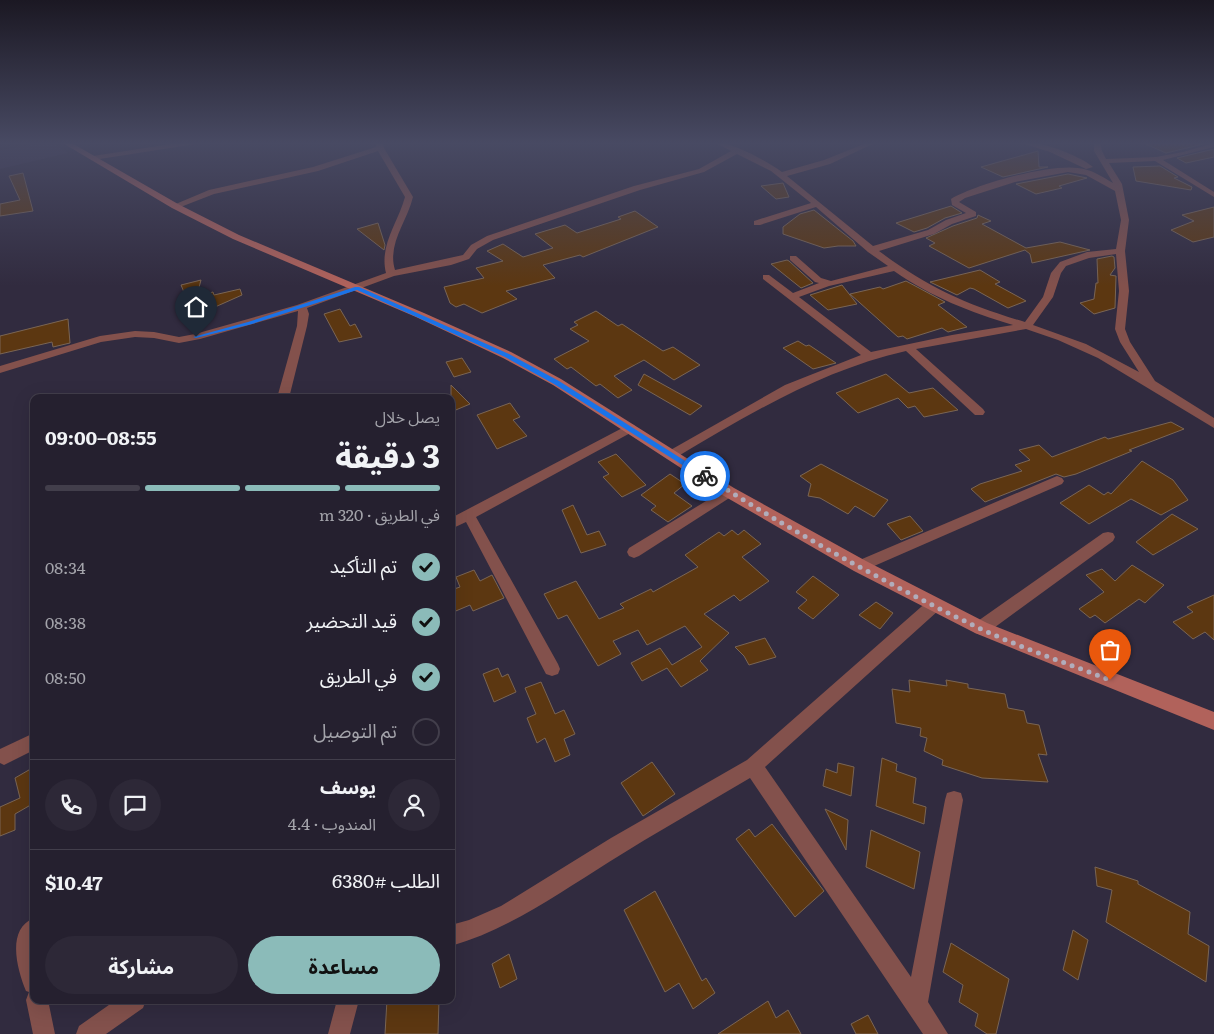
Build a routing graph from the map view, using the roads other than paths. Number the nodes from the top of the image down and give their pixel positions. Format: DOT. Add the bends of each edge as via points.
graph roads {
  1 [pos="148,190"];
  2 [pos="220,190"];
  3 [pos="406,190"];
  4 [pos="633,190"];
  5 [pos="800,190"];
  6 [pos="974,190"];
  7 [pos="1120,190"];
  8 [pos="817,204"];
  9 [pos="175,206"];
  10 [pos="757,223"];
  11 [pos="871,250"];
  12 [pos="1120,251"];
  13 [pos="793,258"];
  14 [pos="893,268"];
  15 [pos="391,274"];
  16 [pos="766,277"];
  17 [pos="827,284"];
  18 [pos="357,288"];
  19 [pos="792,297"];
  20 [pos="301,307"];
  21 [pos="1027,326"];
  22 [pos="909,348"];
  23 [pos="868,356"];
  24 [pos="0,370"];
  25 [pos="1151,385"];
  26 [pos="283,394"];
  27 [pos="979,412"];
  28 [pos="1214,424"];
  29 [pos="630,428"];
  30 [pos="671,455"];
  31 [pos="1057,481"];
  32 [pos="729,492"];
  33 [pos="468,514"];
  34 [pos="455,522"];
  35 [pos="1108,537"];
  36 [pos="634,552"];
  37 [pos="860,566"];
  38 [pos="934,605"];
  39 [pos="980,628"];
  40 [pos="552,669"];
  41 [pos="1214,721"];
  42 [pos="30,744"];
  43 [pos="4,756"];
  44 [pos="753,766"];
  45 [pos="954,800"];
  46 [pos="30,930"];
  47 [pos="455,935"];
  48 [pos="30,962"];
  49 [pos="38,1004"];
  50 [pos="128,1004"];
  51 [pos="347,1004"];
  52 [pos="917,1004"];
  53 [pos="44,1034"];
  54 [pos="87,1034"];
  55 [pos="339,1034"];
  56 [pos="937,1034"];
  1 -- 9 [label="main road"];
  2 -- 9 [label="street"];
  3 -- 15 [label="street" via="409,196 407,210 387,255"];
  4 -- 15 [label="street" via="490,238 474,247 466,257"];
  5 -- 8 [label="street"];
  6 -- 11 [label="street" via="954,200 973,214 931,232"];
  7 -- 12 [label="street" via="1125,220"];
  8 -- 10 [label="street"];
  8 -- 11 [label="street"];
  9 -- 18 [label="main road"];
  11 -- 14 [label="street"];
  12 -- 21 [label="street" via="1086,255 1064,264 1056,273 1048,297"];
  12 -- 25 [label="street" via="1124,291 1120,329"];
  13 -- 17 [label="street"];
  14 -- 17 [label="street"];
  14 -- 21 [label="street" via="949,299"];
  15 -- 18 [label="street"];
  16 -- 19 [label="street"];
  17 -- 19 [label="street"];
  18 -- 20 [label="street"];
  18 -- 29 [label="main road" via="507,355"];
  19 -- 23 [label="street"];
  20 -- 24 [label="street" via="185,339 135,334 100,339"];
  20 -- 26 [label="street" via="304,314 302,326"];
  21 -- 22 [label="street"];
  21 -- 25 [label="street" via="1095,353"];
  22 -- 23 [label="street"];
  22 -- 27 [label="street"];
  23 -- 30 [label="street" via="789,388"];
  25 -- 28 [label="street"];
  29 -- 30 [label="main road"];
  29 -- 33 [label="street"];
  30 -- 32 [label="main road"];
  31 -- 37 [label="street"];
  32 -- 36 [label="street"];
  32 -- 37 [label="main road"];
  33 -- 34 [label="street"];
  33 -- 40 [label="street"];
  35 -- 39 [label="street"];
  37 -- 38 [label="main road"];
  38 -- 39 [label="main road"];
  38 -- 44 [label="street"];
  39 -- 41 [label="main road"];
  42 -- 43 [label="street"];
  44 -- 47 [label="street" via="508,913"];
  44 -- 52 [label="street"];
  45 -- 52 [label="street"];
  46 -- 48 [label="street" via="26,942"];
  49 -- 53 [label="street"];
  50 -- 54 [label="street"];
  51 -- 55 [label="street"];
  52 -- 56 [label="street"];
}
